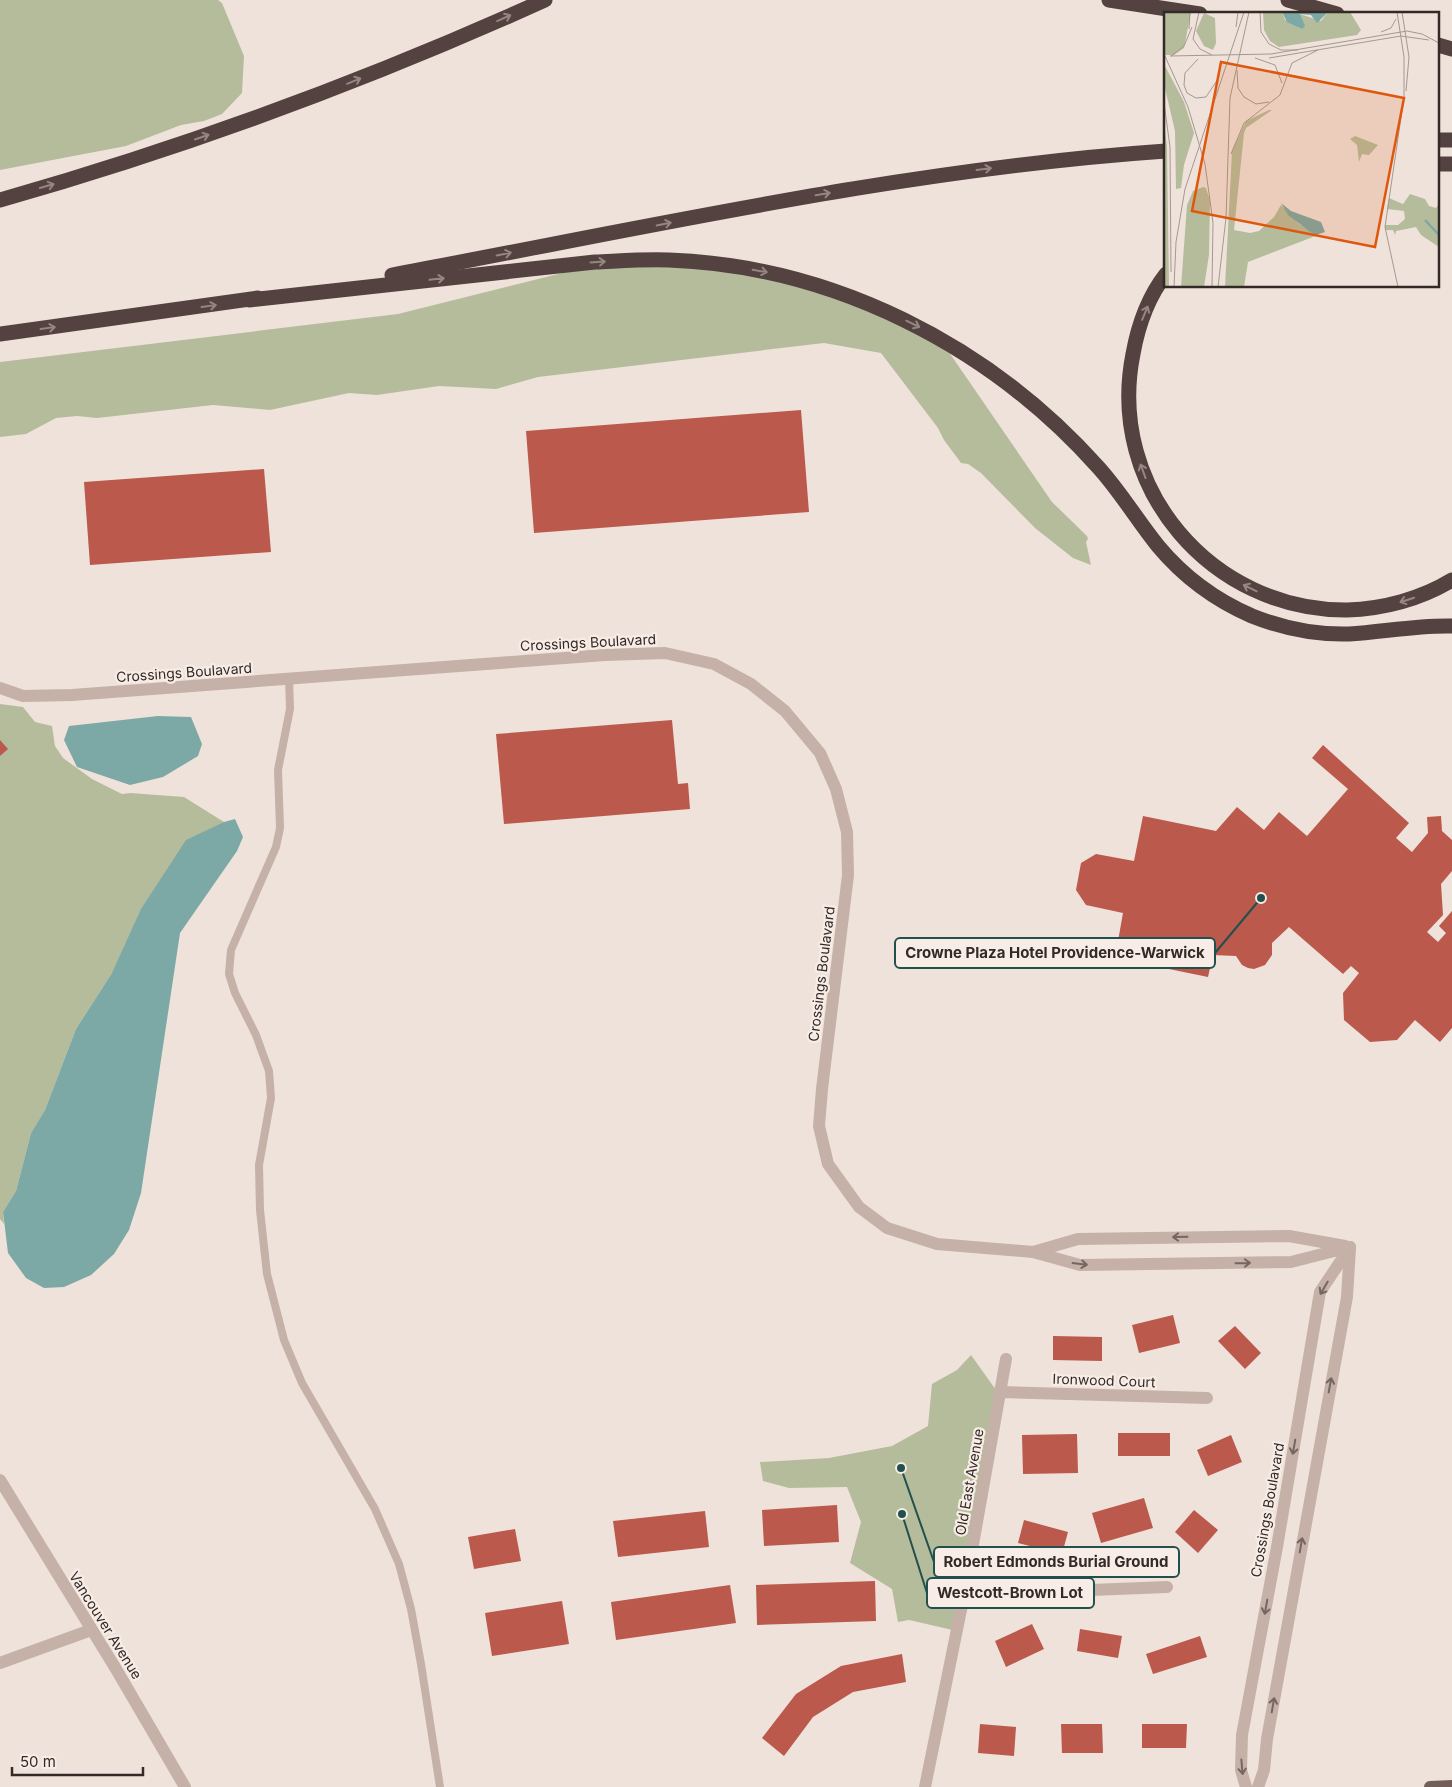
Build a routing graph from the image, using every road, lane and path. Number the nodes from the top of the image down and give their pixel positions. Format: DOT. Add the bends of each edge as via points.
graph roads {
  1 [pos="545,0"];
  2 [pos="1109,0"];
  3 [pos="1288,0"];
  4 [pos="1187,12"];
  5 [pos="1331,12"];
  6 [pos="1440,45"];
  7 [pos="1452,50"];
  8 [pos="1164,150"];
  9 [pos="0,200"];
  10 [pos="1164,278"];
  11 [pos="249,300"];
  12 [pos="0,334"];
  13 [pos="1452,580"];
  14 [pos="1452,626"];
  15 [pos="289,679"];
  16 [pos="0,688"];
  17 [pos="1350,1247"];
  18 [pos="1033,1252"];
  19 [pos="1006,1360"];
  20 [pos="1000,1392"];
  21 [pos="1207,1398"];
  22 [pos="0,1480"];
  23 [pos="1167,1587"];
  24 [pos="964,1595"];
  25 [pos="91,1630"];
  26 [pos="0,1663"];
  27 [pos="1452,1786"];
  28 [pos="185,1787"];
  29 [pos="440,1787"];
  30 [pos="925,1787"];
  31 [pos="1246,1787"];
  32 [pos="1258,1787"];
  33 [pos="1430,1787"];
  9 -- 1 [label="highway, one-way" via="290,106"];
  2 -- 4 [label="highway"];
  3 -- 5 [label="highway"];
  6 -- 7 [label="highway"];
  11 -- 8 [label="highway, one-way" via="880,184 1016,165"];
  13 -- 10 [label="highway, one-way" via="1426,594 1381,607 1350,610 1310,608 1265,596 1226,576 1182,538 1149,486 1135,448 1128,409 1128,386 1136,341 1143,316"];
  12 -- 11 [label="highway, one-way"];
  11 -- 14 [label="highway, one-way" via="635,260 736,267 810,283 848,295 922,328 1017,390 1100,468 1158,546 1183,572 1203,589 1233,606 1286,627 1325,633"];
  15 -- 16 [label="street, Crossings Boulavard" via="72,695 23,696"];
  15 -- 18 [label="street, Crossings Boulavard" via="606,654 665,653 714,664 752,684 785,711 820,753 836,789 847,832 848,875 822,1089 820,1126 828,1164 859,1207 888,1228 937,1244"];
  15 -- 29 [label="lane" via="290,709 278,770 280,828 276,847 231,950 229,974 269,1070 271,1098 259,1165 267,1274 284,1340 302,1383 375,1509 399,1564 411,1609"];
  17 -- 18 [label="street, Crossings Boulavard, one-way" via="1288,1236 1078,1239"];
  18 -- 17 [label="street, Crossings Boulavard, one-way" via="1080,1265 1291,1262"];
  17 -- 31 [label="street, Crossings Boulavard, one-way" via="1320,1292 1242,1735 1241,1770"];
  32 -- 17 [label="street, one-way" via="1264,1770 1266,1740 1346,1296"];
  19 -- 20 [label="street, Old East Avenue"];
  20 -- 21 [label="street, Ironwood Court"];
  20 -- 24 [label="street, Old East Avenue"];
  22 -- 25 [label="street, Vancouver Avenue"];
  23 -- 24 [label="street"];
  24 -- 30 [label="street, Old East Avenue"];
  25 -- 26 [label="street"];
  25 -- 28 [label="street, Vancouver Avenue"];
  27 -- 33 [label="main road"];
}
